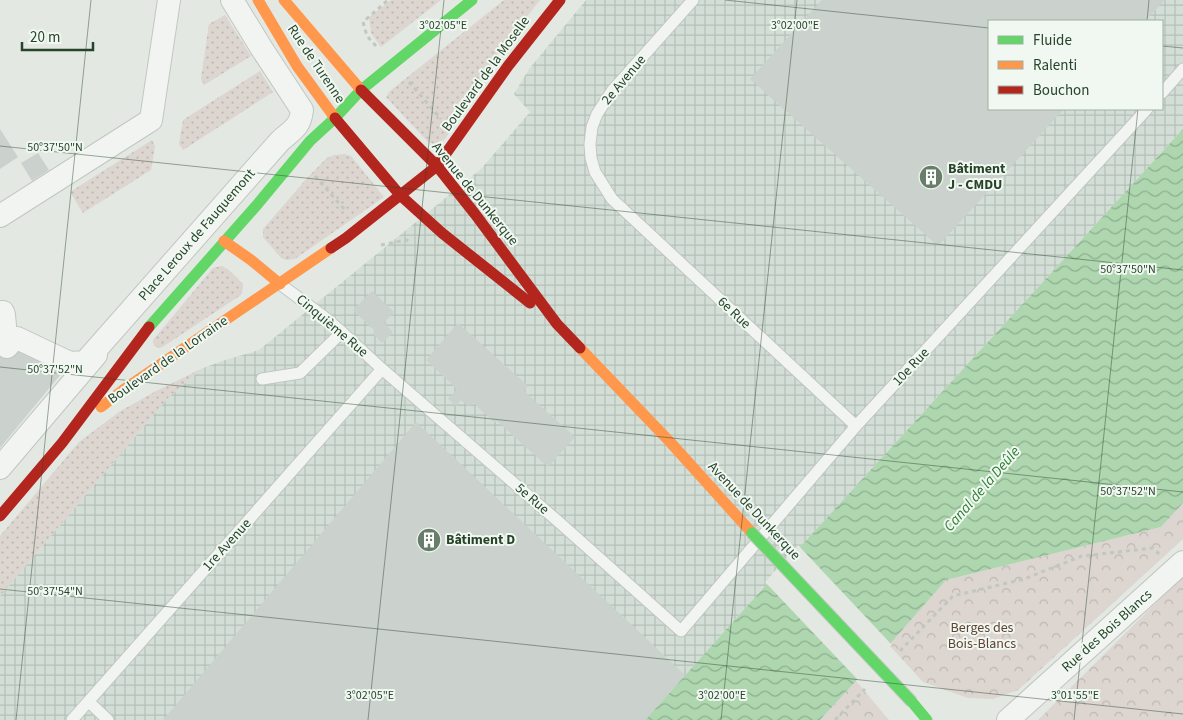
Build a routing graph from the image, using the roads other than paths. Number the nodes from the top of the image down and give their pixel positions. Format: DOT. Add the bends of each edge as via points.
graph roads {
  1 [pos="169,0"];
  2 [pos="232,0"];
  3 [pos="258,0"];
  4 [pos="284,0"];
  5 [pos="472,0"];
  6 [pos="560,0"];
  7 [pos="693,0"];
  8 [pos="1183,69"];
  9 [pos="361,90"];
  10 [pos="1163,92"];
  11 [pos="1146,110"];
  12 [pos="335,118"];
  13 [pos="289,137"];
  14 [pos="437,166"];
  15 [pos="400,195"];
  16 [pos="612,199"];
  17 [pos="0,216"];
  18 [pos="224,241"];
  19 [pos="280,284"];
  20 [pos="0,312"];
  21 [pos="557,324"];
  22 [pos="342,332"];
  23 [pos="382,369"];
  24 [pos="262,379"];
  25 [pos="856,426"];
  26 [pos="62,443"];
  27 [pos="0,468"];
  28 [pos="0,516"];
  29 [pos="1183,562"];
  30 [pos="681,631"];
  31 [pos="89,702"];
  32 [pos="72,720"];
  33 [pos="108,720"];
  34 [pos="927,720"];
  35 [pos="1008,720"];
  1 -- 17 [label="street" via="151,120"];
  2 -- 20 [label="street, Place Leroux de Fauquemont" via="302,110 301,121 85,362 70,363 17,338 7,347 4,315"];
  3 -- 12 [label="main road, Rue de Turenne" via="297,66"];
  4 -- 9 [label="main road, Rue de Turenne"];
  5 -- 9 [label="main road"];
  6 -- 14 [label="main road, Boulevard de la Moselle"];
  7 -- 16 [label="lane, 2e Avenue" via="612,91 597,114 592,127 591,158 595,172"];
  8 -- 10 [label="lane"];
  9 -- 12 [label="main road, Boulevard de la Lorraine"];
  9 -- 14 [label="main road, Avenue de Dunkerque"];
  11 -- 25 [label="lane, 10e Rue"];
  12 -- 15 [label="main road, Rue de Turenne"];
  12 -- 18 [label="main road, Boulevard de la Lorraine" via="306,145"];
  13 -- 27 [label="street" via="150,291"];
  14 -- 15 [label="main road, Boulevard de la Moselle"];
  14 -- 21 [label="main road, Avenue de Dunkerque"];
  15 -- 19 [label="main road, Boulevard de la Lorraine"];
  15 -- 21 [label="main road, Avenue de Dunkerque" via="489,272"];
  16 -- 25 [label="lane, 6e Rue"];
  18 -- 19 [label="main road"];
  18 -- 26 [label="main road, Boulevard de la Lorraine" via="145,332"];
  19 -- 22 [label="lane, Cinquième Rue"];
  19 -- 26 [label="main road, Boulevard de la Lorraine" via="123,390"];
  21 -- 34 [label="main road, Avenue de Dunkerque, bridge"];
  22 -- 23 [label="lane, Cinquième Rue"];
  22 -- 24 [label="lane" via="300,373"];
  23 -- 30 [label="lane, 5e Rue"];
  23 -- 31 [label="lane, 1re Avenue"];
  25 -- 30 [label="lane, 10e Rue"];
  26 -- 28 [label="main road, Boulevard de la Lorraine"];
  29 -- 35 [label="street, Rue des Bois Blancs"];
  31 -- 32 [label="lane, 1re Avenue"];
  31 -- 33 [label="lane"];
}
